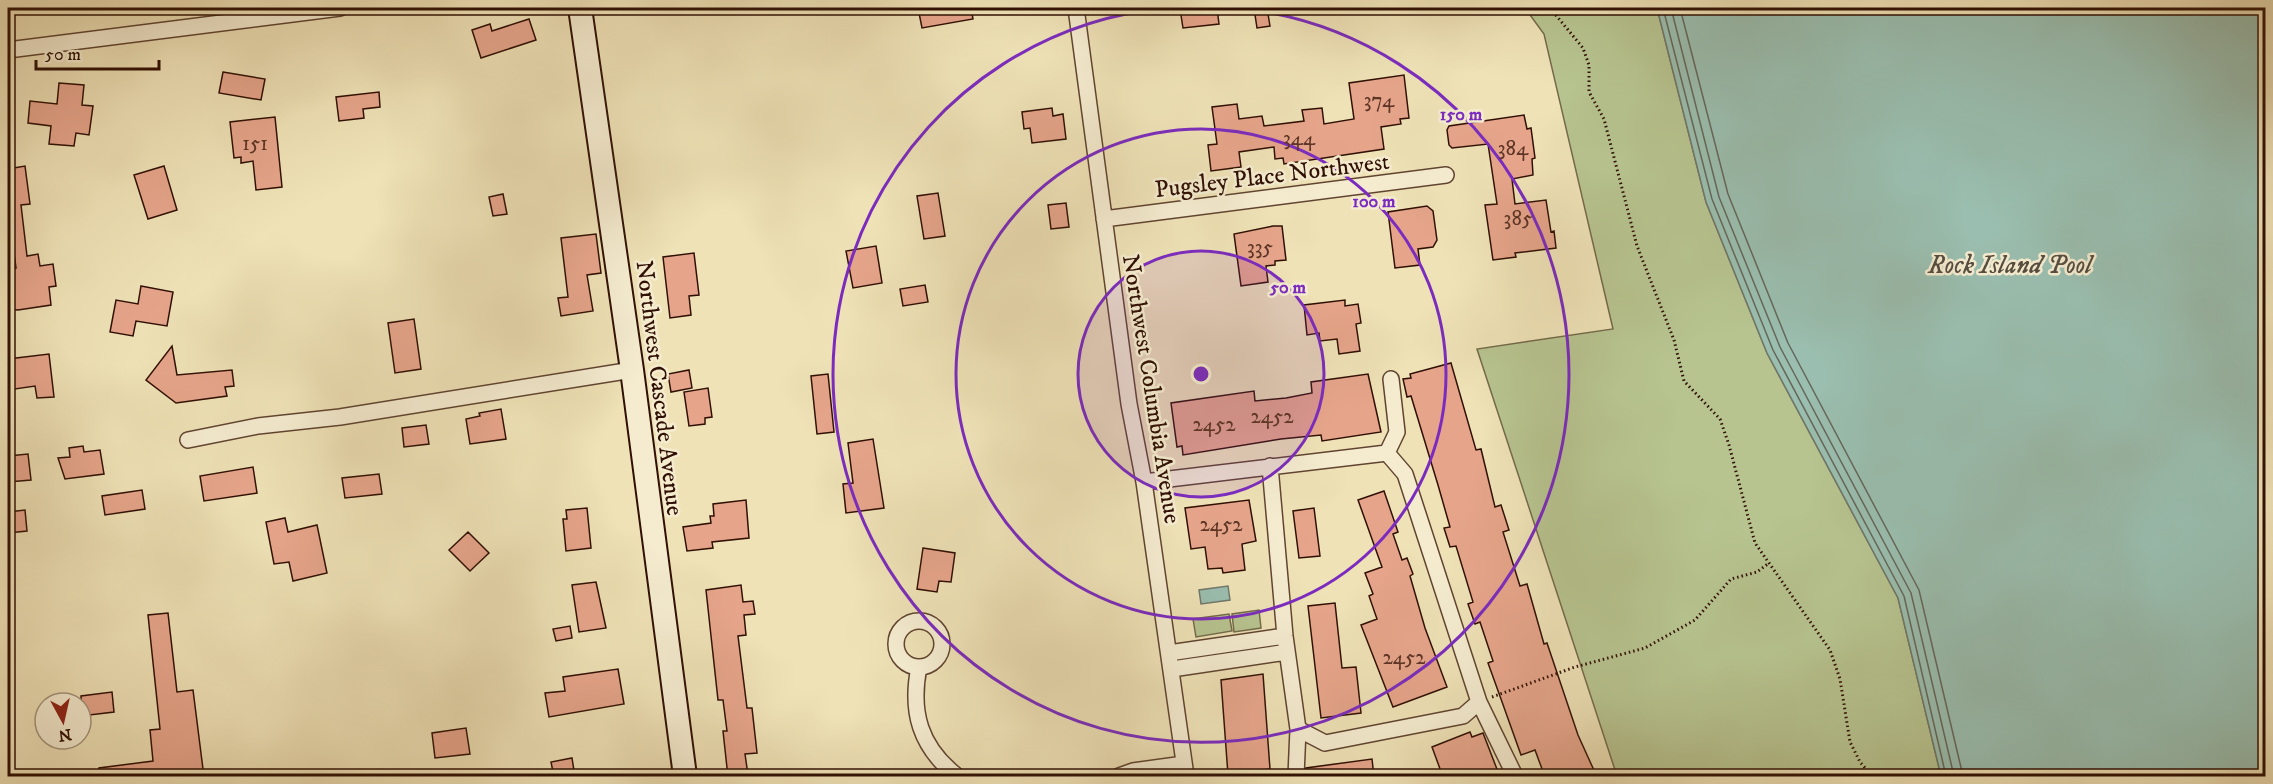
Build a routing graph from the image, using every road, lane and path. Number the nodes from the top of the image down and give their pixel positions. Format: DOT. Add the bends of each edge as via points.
graph roads {
  1 [pos="340,8"];
  2 [pos="580,8"];
  3 [pos="1076,8"];
  4 [pos="1550,8"];
  5 [pos="8,50"];
  6 [pos="1446,175"];
  7 [pos="1104,219"];
  8 [pos="632,370"];
  9 [pos="1391,379"];
  10 [pos="188,440"];
  11 [pos="1387,453"];
  12 [pos="1270,466"];
  13 [pos="1144,482"];
  14 [pos="1769,563"];
  15 [pos="1285,636"];
  16 [pos="1287,652"];
  17 [pos="1169,653"];
  18 [pos="919,667"];
  19 [pos="1172,669"];
  20 [pos="1479,702"];
  21 [pos="1298,729"];
  22 [pos="1185,770"];
  23 [pos="685,777"];
  24 [pos="957,777"];
  25 [pos="1119,777"];
  26 [pos="1296,777"];
  27 [pos="1515,777"];
  28 [pos="1872,777"];
  1 -- 5 [label="street"];
  2 -- 8 [label="street, Northwest Cascade Avenue"];
  3 -- 7 [label="street, Northwest Columbia Avenue"];
  4 -- 14 [label="path" via="1583,48 1589,65 1589,92 1604,119 1637,246 1674,340 1684,381 1720,420 1755,543"];
  6 -- 7 [label="street, Pugsley Place Northwest"];
  7 -- 13 [label="street, Northwest Columbia Avenue" via="1129,404"];
  8 -- 10 [label="street"];
  8 -- 23 [label="street, Northwest Cascade Avenue"];
  9 -- 11 [label="street" via="1397,432"];
  11 -- 12 [label="street"];
  11 -- 20 [label="street" via="1405,474"];
  12 -- 13 [label="street"];
  12 -- 15 [label="street"];
  13 -- 17 [label="street, Northwest Columbia Avenue"];
  14 -- 20 [label="path" via="1757,572 1731,579 1695,620 1645,648 1575,667"];
  14 -- 28 [label="path" via="1830,650 1840,679 1850,742"];
  15 -- 16 [label="street"];
  15 -- 17 [label="street"];
  16 -- 19 [label="street"];
  16 -- 21 [label="street"];
  17 -- 19 [label="street, Northwest Columbia Avenue"];
  18 -- 24 [label="street" via="915,710 924,738"];
  19 -- 22 [label="street, Northwest Columbia Avenue"];
  20 -- 21 [label="street" via="1463,716 1325,743"];
  20 -- 27 [label="street"];
  21 -- 26 [label="street"];
  22 -- 25 [label="street" via="1133,771"];
}
